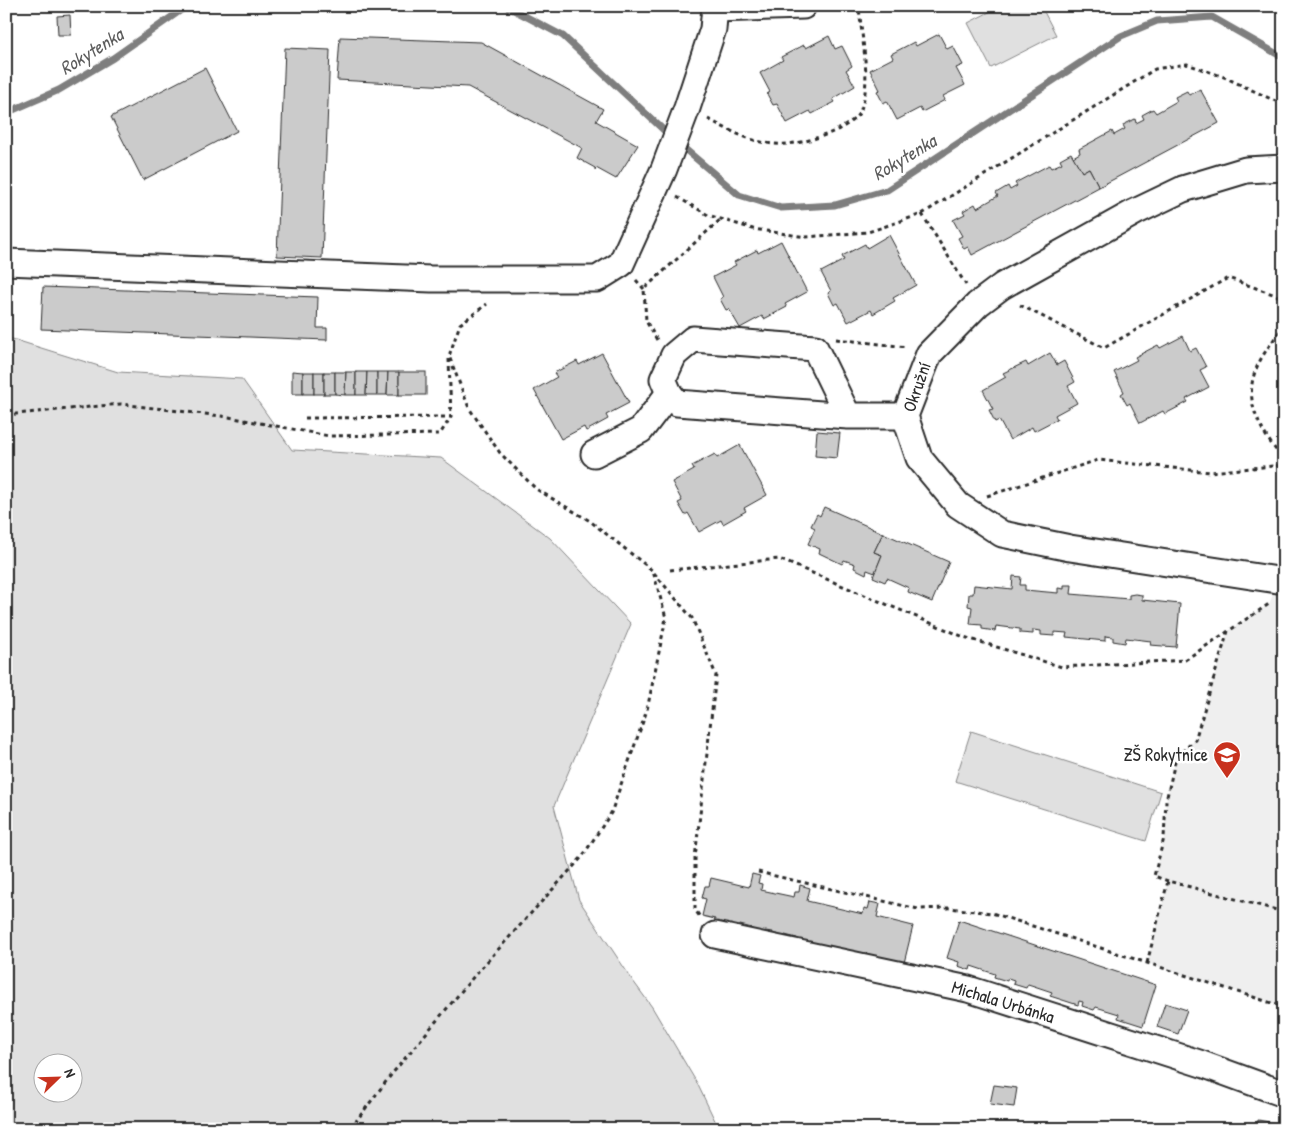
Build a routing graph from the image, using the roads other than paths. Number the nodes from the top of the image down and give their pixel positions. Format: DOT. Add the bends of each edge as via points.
graph roads {
  1 [pos="803,6"];
  2 [pos="715,7"];
  3 [pos="1284,168"];
  4 [pos="6,262"];
  5 [pos="669,393"];
  6 [pos="848,416"];
  7 [pos="905,416"];
  8 [pos="594,454"];
  9 [pos="1281,581"];
  10 [pos="715,936"];
  11 [pos="1284,1094"];
  1 -- 2 [label="street"];
  2 -- 4 [label="street" via="713,29 686,112 660,177 621,264 597,279 431,279"];
  3 -- 7 [label="street, Okružní" via="1246,170 1183,189 1002,286 978,304 929,354"];
  5 -- 6 [label="street" via="676,403"];
  5 -- 6 [label="street" via="663,379 674,354 693,339 816,348"];
  5 -- 8 [label="street" via="640,430"];
  6 -- 7 [label="street"];
  7 -- 9 [label="street, Okružní" via="919,458 958,505 1002,534 1070,548"];
  10 -- 11 [label="street, Michala Urbánka" via="968,989 1202,1064"];
}
